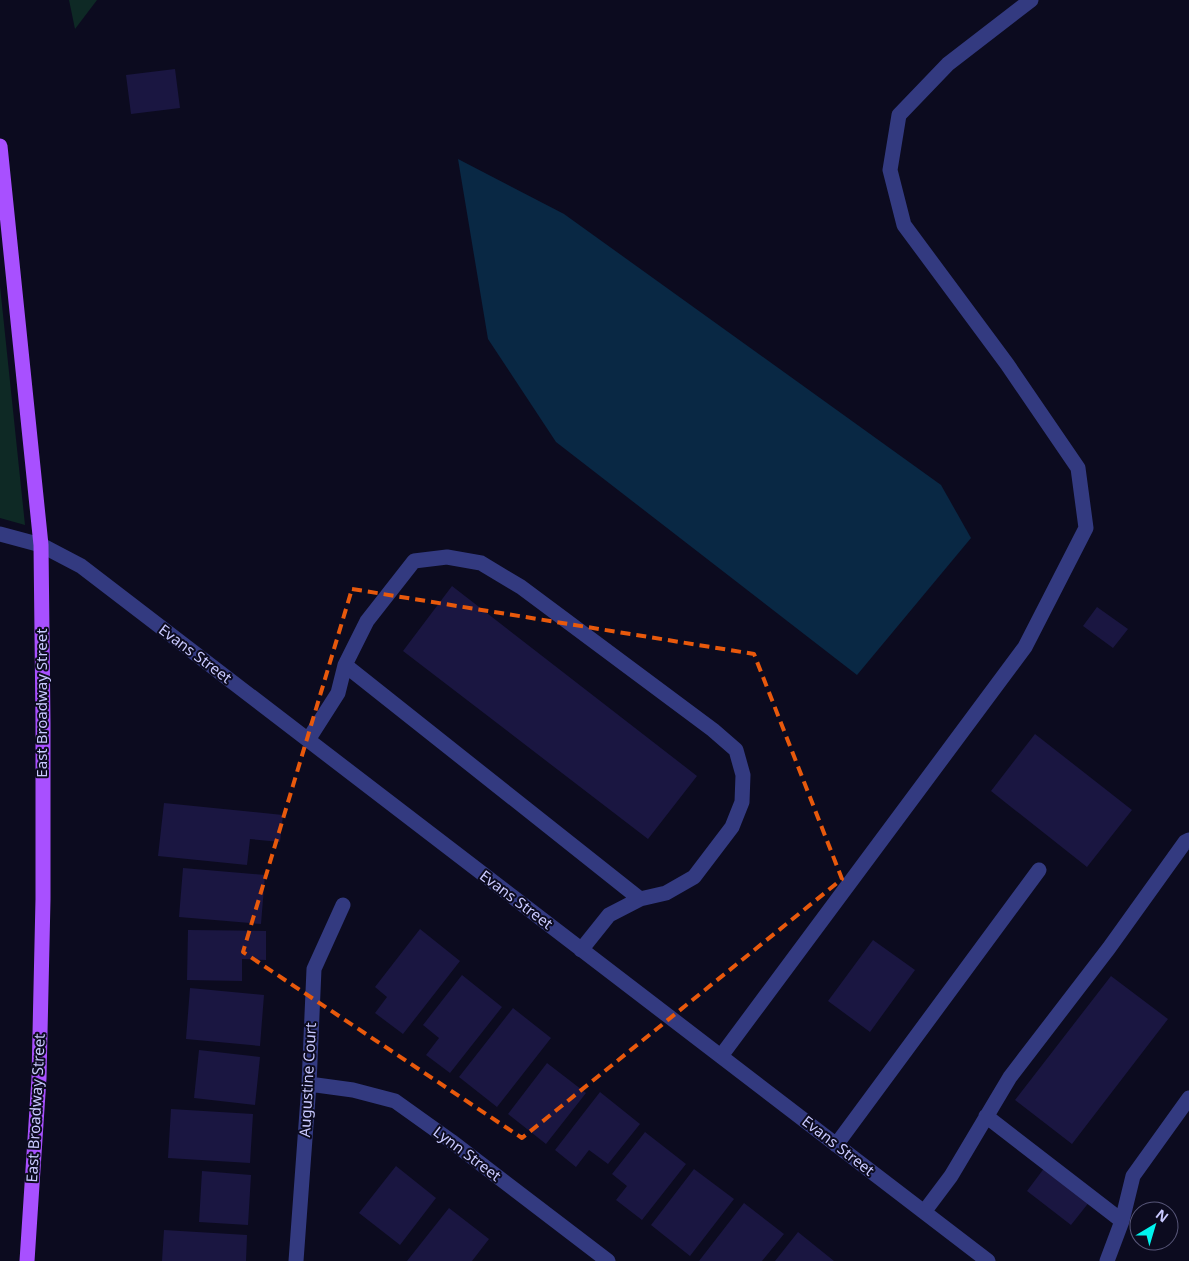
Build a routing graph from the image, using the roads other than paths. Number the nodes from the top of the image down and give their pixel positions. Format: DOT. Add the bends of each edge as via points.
graph roads {
  1 [pos="1031,0"];
  2 [pos="0,146"];
  3 [pos="0,534"];
  4 [pos="41,545"];
  5 [pos="345,665"];
  6 [pos="308,740"];
  7 [pos="1189,840"];
  8 [pos="1039,870"];
  9 [pos="640,899"];
  10 [pos="343,905"];
  11 [pos="581,950"];
  12 [pos="722,1056"];
  13 [pos="309,1084"];
  14 [pos="1189,1098"];
  15 [pos="986,1116"];
  16 [pos="836,1145"];
  17 [pos="924,1212"];
  18 [pos="1122,1220"];
  19 [pos="27,1261"];
  20 [pos="296,1261"];
  21 [pos="608,1261"];
  22 [pos="988,1261"];
  23 [pos="1107,1261"];
  1 -- 12 [label="street" via="948,64 900,115 890,170 904,225 1007,364 1078,468 1086,528 1026,647"];
  2 -- 4 [label="main road, East Broadway Street"];
  3 -- 4 [label="street, Evans Street"];
  4 -- 6 [label="street, Evans Street" via="81,566"];
  4 -- 19 [label="main road, East Broadway Street" via="43,900 39,1078"];
  5 -- 6 [label="street" via="338,693"];
  5 -- 9 [label="street"];
  5 -- 9 [label="street" via="366,621 414,561 447,557 481,563 521,587 713,730 736,750 743,775 742,802 732,827 694,877 666,893"];
  6 -- 11 [label="street, Evans Street"];
  7 -- 15 [label="street" via="1010,1077"];
  8 -- 16 [label="street"];
  9 -- 11 [label="street" via="609,915"];
  10 -- 13 [label="street, Augustine Court" via="314,970"];
  11 -- 12 [label="street, Evans Street"];
  12 -- 16 [label="street, Evans Street"];
  13 -- 20 [label="street, Augustine Court"];
  13 -- 21 [label="street, Lynn Street" via="353,1090 395,1101"];
  14 -- 18 [label="street" via="1133,1176"];
  15 -- 17 [label="street" via="951,1176"];
  15 -- 18 [label="street"];
  16 -- 17 [label="street, Evans Street"];
  17 -- 22 [label="street, Evans Street"];
  18 -- 23 [label="street"];
}
